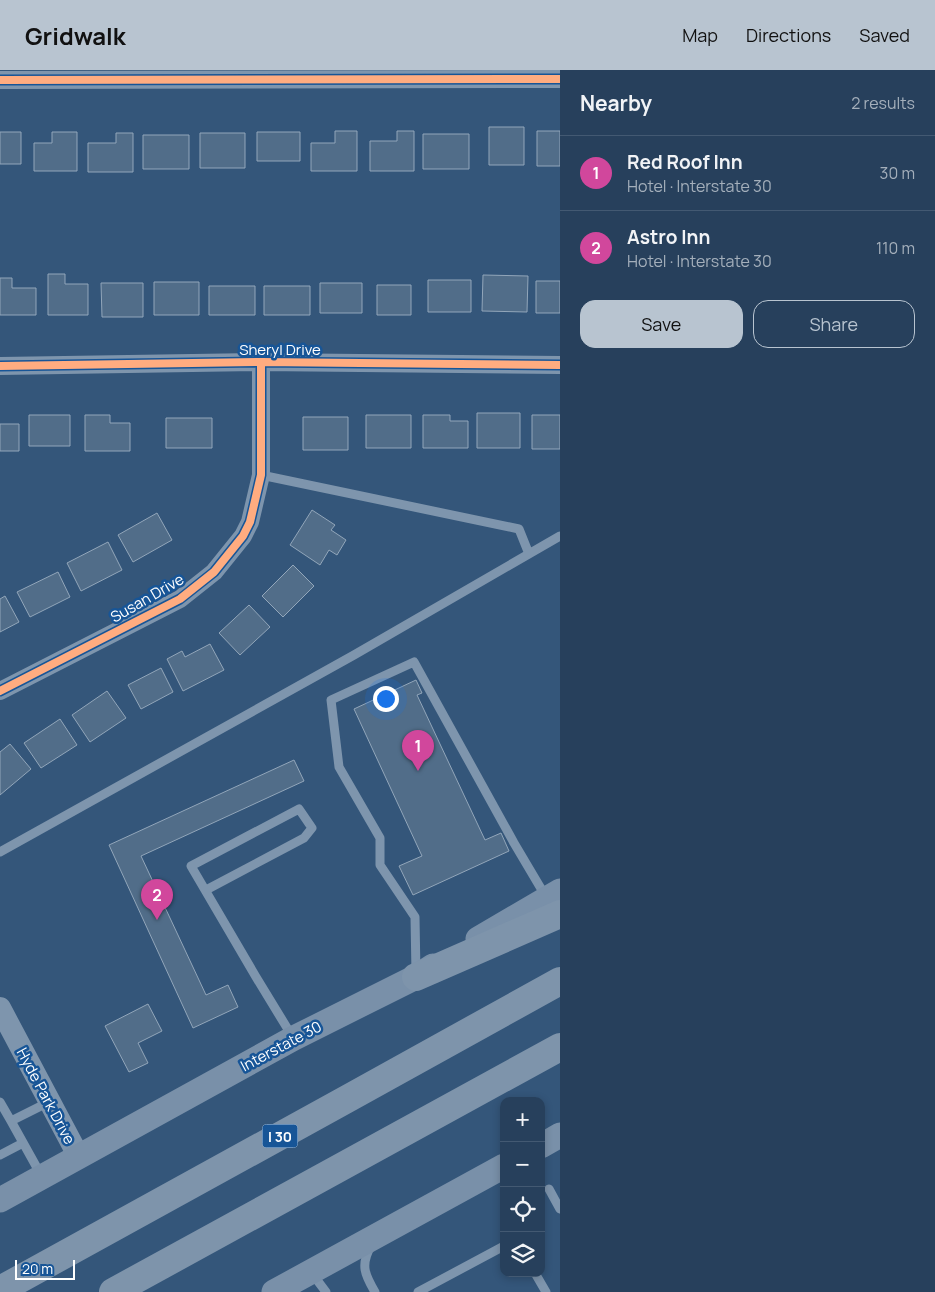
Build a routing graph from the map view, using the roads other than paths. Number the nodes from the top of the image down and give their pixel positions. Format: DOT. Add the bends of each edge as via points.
graph roads {
  1 [pos="0,80"];
  2 [pos="560,80"];
  3 [pos="261,362"];
  4 [pos="560,365"];
  5 [pos="0,366"];
  6 [pos="261,475"];
  7 [pos="560,536"];
  8 [pos="529,554"];
  9 [pos="0,692"];
  10 [pos="0,852"];
  11 [pos="206,890"];
  12 [pos="556,901"];
  13 [pos="416,977"];
  14 [pos="560,981"];
  15 [pos="0,1008"];
  16 [pos="294,1038"];
  17 [pos="560,1046"];
  18 [pos="0,1102"];
  19 [pos="49,1102"];
  20 [pos="11,1120"];
  21 [pos="560,1135"];
  22 [pos="23,1143"];
  23 [pos="545,1144"];
  24 [pos="0,1155"];
  25 [pos="78,1157"];
  26 [pos="500,1168"];
  27 [pos="42,1177"];
  28 [pos="549,1189"];
  29 [pos="0,1200"];
  30 [pos="560,1210"];
  31 [pos="378,1235"];
  32 [pos="500,1248"];
  33 [pos="311,1272"];
  34 [pos="537,1277"];
  35 [pos="0,1290"];
  36 [pos="113,1292"];
  37 [pos="274,1292"];
  38 [pos="326,1292"];
  39 [pos="375,1292"];
  40 [pos="418,1292"];
  41 [pos="546,1292"];
  1 -- 2 [label="street"];
  3 -- 4 [label="street, Sheryl Drive"];
  3 -- 5 [label="street, Sheryl Drive"];
  3 -- 6 [label="street, Susan Drive"];
  6 -- 8 [label="lane" via="519,529"];
  6 -- 9 [label="street, Susan Drive" via="250,522 214,572 180,599"];
  7 -- 8 [label="lane"];
  8 -- 10 [label="lane"];
  11 -- 11 [label="lane" via="191,866 299,809 312,828 304,838"];
  11 -- 16 [label="lane"];
  12 -- 13 [label="highway"];
  12 -- 13 [label="lane" via="514,843 414,662 331,700 339,767 380,838 380,865 415,917"];
  13 -- 16 [label="main road, Interstate 30"];
  14 -- 35 [label="highway, I 30"];
  15 -- 19 [label="street, Hyde Park Drive"];
  16 -- 25 [label="main road, Interstate 30"];
  17 -- 36 [label="highway"];
  18 -- 20 [label="lane"];
  19 -- 20 [label="lane"];
  19 -- 25 [label="street, Hyde Park Drive"];
  20 -- 22 [label="lane"];
  21 -- 23 [label="main road"];
  22 -- 24 [label="lane"];
  22 -- 27 [label="lane"];
  25 -- 27 [label="main road, Interstate 30"];
  26 -- 31 [label="main road"];
  27 -- 29 [label="main road, Interstate 30"];
  28 -- 30 [label="lane"];
  31 -- 33 [label="main road"];
  31 -- 39 [label="lane" via="364,1264 366,1277"];
  32 -- 40 [label="lane"];
  33 -- 37 [label="main road"];
  33 -- 38 [label="lane"];
  34 -- 41 [label="lane"];
}
